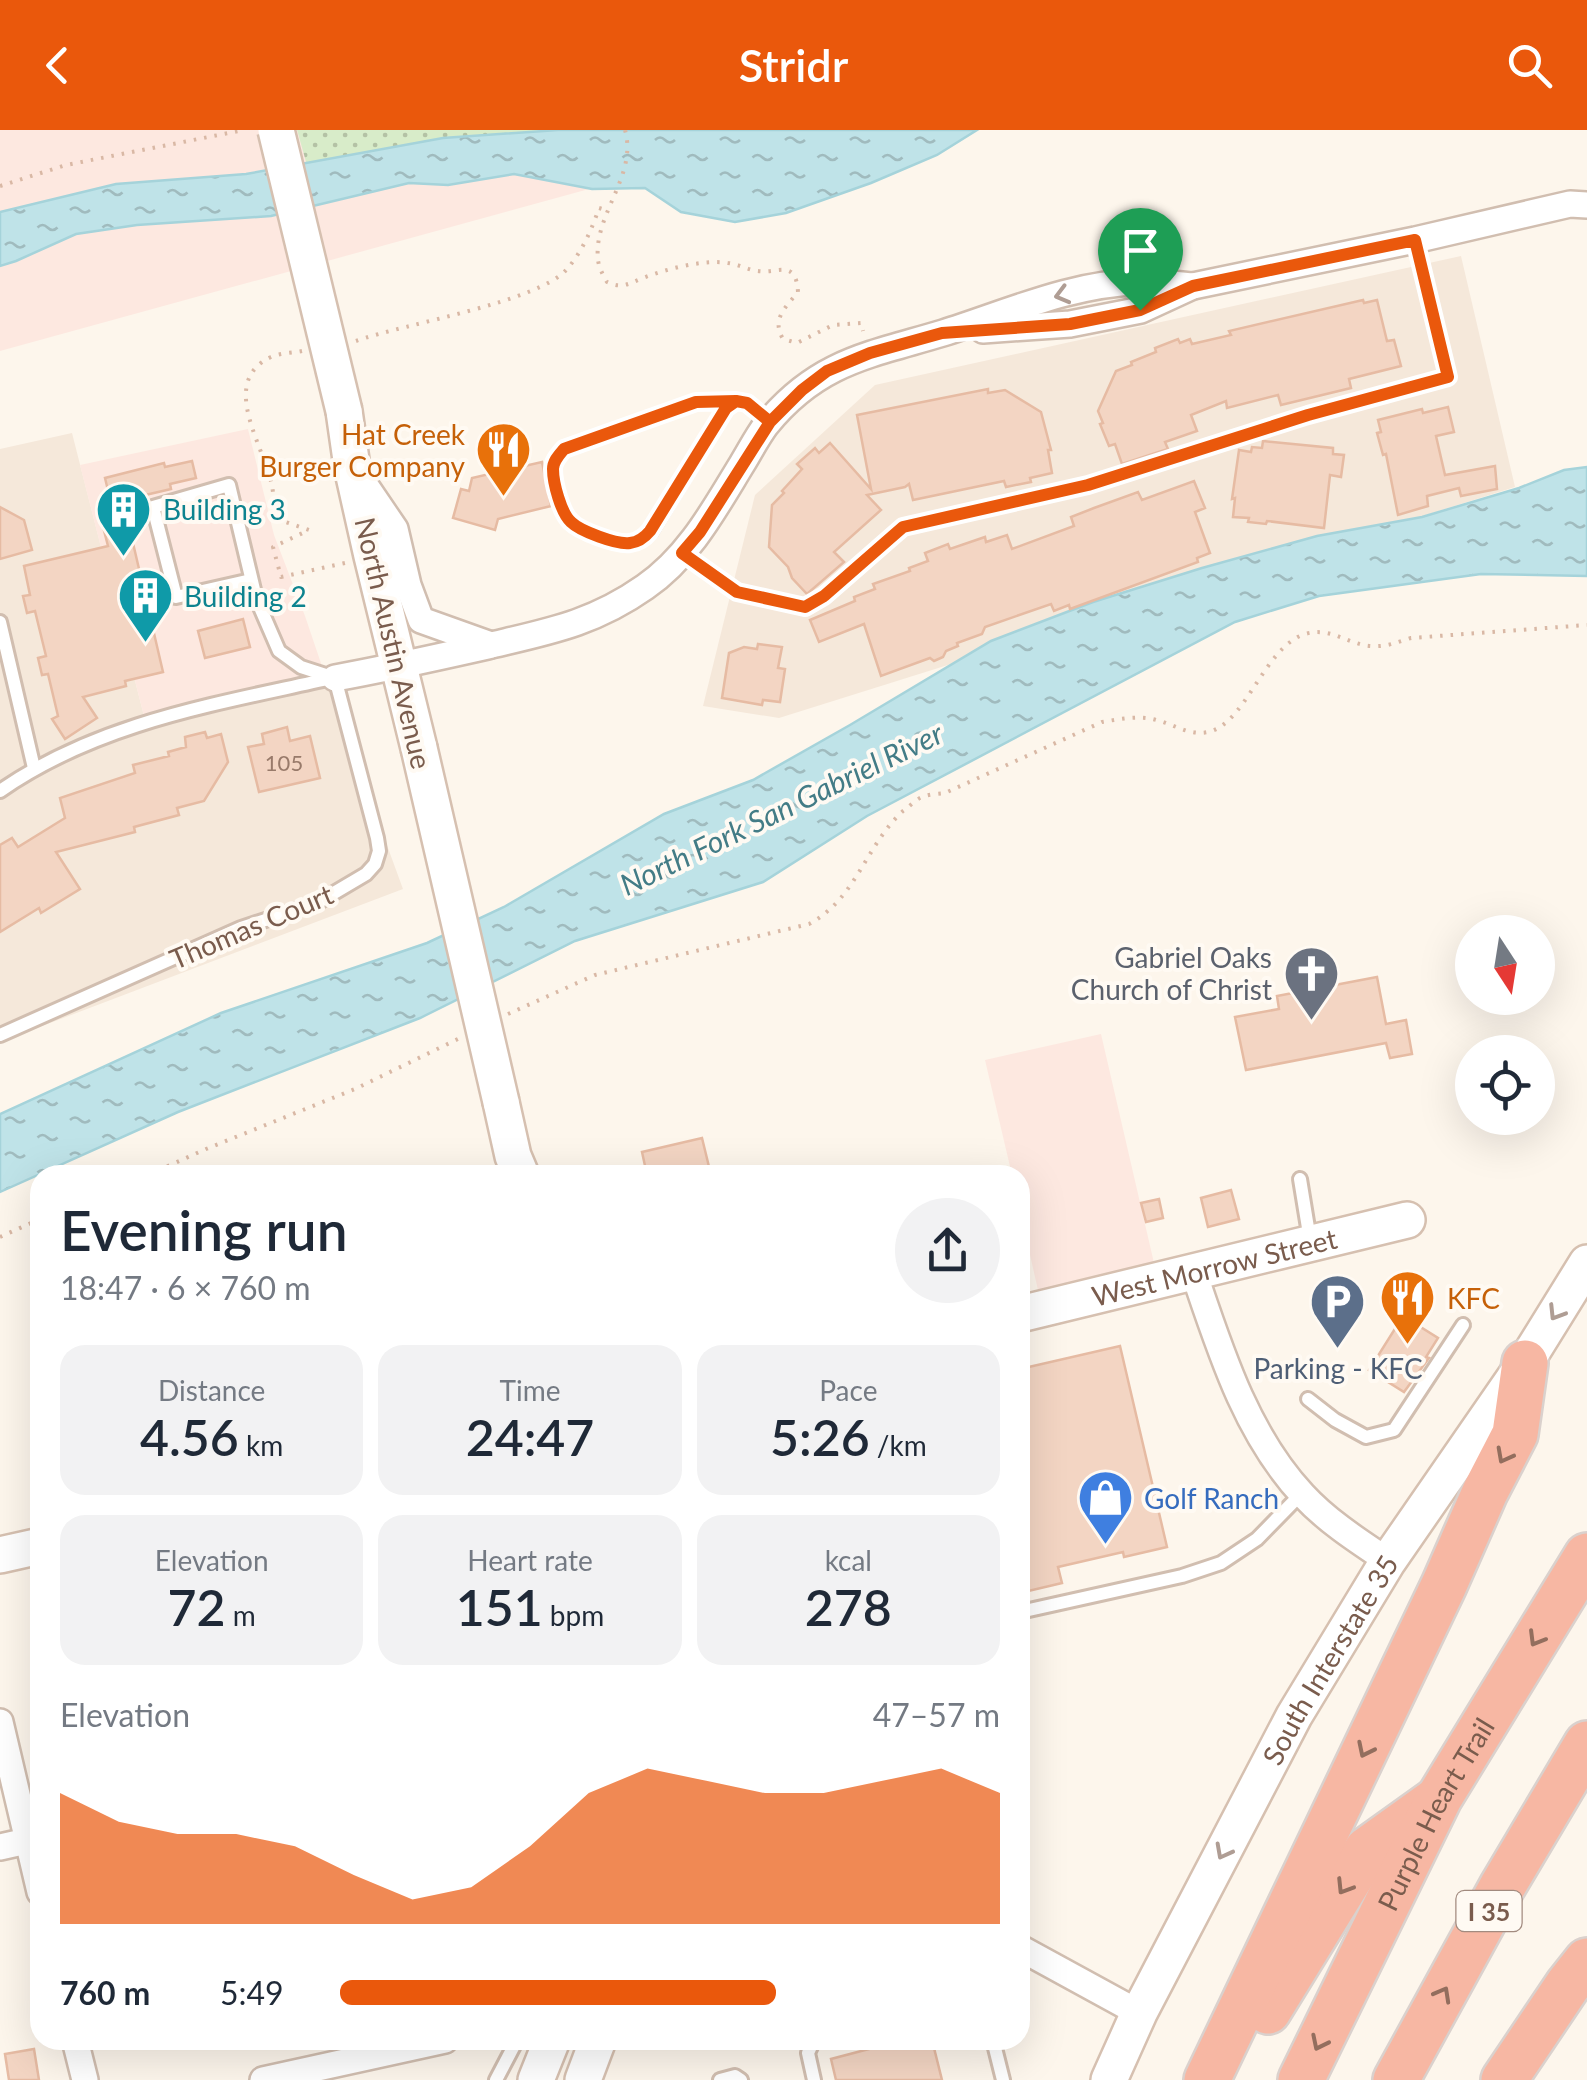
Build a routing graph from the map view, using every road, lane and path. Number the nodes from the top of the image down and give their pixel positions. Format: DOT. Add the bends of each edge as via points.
graph roads {
  1 [pos="244,130"];
  2 [pos="276,130"];
  3 [pos="625,130"];
  4 [pos="0,186"];
  5 [pos="1581,199"];
  6 [pos="609,212"];
  7 [pos="1415,240"];
  8 [pos="863,331"];
  9 [pos="351,343"];
  10 [pos="316,349"];
  11 [pos="736,401"];
  12 [pos="770,422"];
  13 [pos="352,467"];
  14 [pos="682,553"];
  15 [pos="350,562"];
  16 [pos="251,580"];
  17 [pos="0,622"];
  18 [pos="1587,625"];
  19 [pos="491,645"];
  20 [pos="399,666"];
  21 [pos="335,678"];
  22 [pos="34,768"];
  23 [pos="0,792"];
  24 [pos="508,1014"];
  25 [pos="0,1035"];
  26 [pos="463,1037"];
  27 [pos="169,1165"];
  28 [pos="515,1165"];
  29 [pos="1300,1179"];
  30 [pos="1408,1220"];
  31 [pos="30,1224"];
  32 [pos="0,1238"];
  33 [pos="1310,1246"];
  34 [pos="1587,1264"];
  35 [pos="1194,1273"];
  36 [pos="1030,1312"];
  37 [pos="1462,1325"];
  38 [pos="1525,1362"];
  39 [pos="1308,1400"];
  40 [pos="1302,1494"];
  41 [pos="30,1548"];
  42 [pos="0,1555"];
  43 [pos="1587,1556"];
  44 [pos="1388,1562"];
  45 [pos="1030,1610"];
  46 [pos="0,1722"];
  47 [pos="1587,1744"];
  48 [pos="1439,1798"];
  49 [pos="30,1825"];
  50 [pos="30,1840"];
  51 [pos="0,1847"];
  52 [pos="1030,1953"];
  53 [pos="1587,1961"];
  54 [pos="1139,2013"];
  55 [pos="77,2050"];
  56 [pos="368,2050"];
  57 [pos="512,2050"];
  58 [pos="548,2050"];
  59 [pos="566,2050"];
  60 [pos="594,2050"];
  61 [pos="809,2050"];
  62 [pos="996,2050"];
  63 [pos="84,2080"];
  64 [pos="263,2080"];
  65 [pos="496,2080"];
  66 [pos="536,2080"];
  67 [pos="555,2080"];
  68 [pos="583,2080"];
  69 [pos="720,2080"];
  70 [pos="741,2080"];
  71 [pos="814,2080"];
  72 [pos="1003,2080"];
  73 [pos="1110,2080"];
  74 [pos="1207,2080"];
  75 [pos="1218,2080"];
  76 [pos="1301,2080"];
  77 [pos="1396,2080"];
  78 [pos="1504,2080"];
  1 -- 4 [label="path" via="66,165"];
  2 -- 13 [label="main road, North Austin Avenue, bridge"];
  3 -- 6 [label="path" via="626,165"];
  5 -- 7 [label="street"];
  6 -- 8 [label="path" via="598,243 607,282 631,285 705,261 758,272 778,268 797,280 798,292 778,318 783,339 797,343 833,325 860,323"];
  6 -- 9 [label="path" via="599,208 582,248 552,281"];
  7 -- 12 [label="street" via="1193,286 1140,310 1070,324 942,333 827,371"];
  7 -- 14 [label="lane" via="1448,377 1088,485 903,527 805,607 737,592"];
  10 -- 15 [label="path" via="274,355 253,368 244,387 272,486 274,518 309,530 274,547 281,576"];
  11 -- 11 [label="lane" via="644,538 634,544 612,541 576,526 562,510 552,469 564,449 696,402"];
  11 -- 12 [label="lane"];
  12 -- 14 [label="street"];
  13 -- 19 [label="street" via="394,529 420,620"];
  13 -- 20 [label="main road, North Austin Avenue"];
  14 -- 19 [label="street" via="615,606 579,623"];
  16 -- 16 [label="lane" via="228,484 153,507 176,597"];
  16 -- 21 [label="lane" via="278,651"];
  17 -- 22 [label="lane"];
  18 -- 24 [label="path" via="1370,647 1328,632 1304,634 1284,648 1229,720 1210,732 1187,732 1154,719 1102,722 920,798 882,834 844,896 809,924 596,975"];
  19 -- 20 [label="street"];
  20 -- 21 [label="street"];
  20 -- 28 [label="main road, North Austin Avenue, bridge"];
  21 -- 22 [label="lane" via="170,715"];
  21 -- 25 [label="lane, Thomas Court" via="377,838 376,864 317,903 241,928"];
  22 -- 23 [label="lane"];
  26 -- 27 [label="path"];
  29 -- 33 [label="lane"];
  30 -- 33 [label="main road, West Morrow Street"];
  31 -- 32 [label="path"];
  33 -- 35 [label="main road, West Morrow Street"];
  34 -- 38 [label="main road, South Interstate 35, one-way"];
  35 -- 36 [label="main road, West Morrow Street"];
  35 -- 40 [label="street" via="1247,1412"];
  37 -- 39 [label="lane" via="1394,1430 1366,1437"];
  38 -- 44 [label="main road, South Interstate 35"];
  38 -- 74 [label="highway, one-way" via="1516,1434"];
  40 -- 44 [label="street"];
  40 -- 45 [label="lane" via="1257,1539 1221,1563"];
  41 -- 42 [label="main road"];
  43 -- 48 [label="highway, Purple Heart Trail, one-way"];
  44 -- 54 [label="main road, South Interstate 35, one-way" via="1294,1716"];
  46 -- 49 [label="street"];
  77 -- 47 [label="highway, I 35, one-way"];
  48 -- 75 [label="highway, one-way" via="1368,1850 1237,2061"];
  48 -- 76 [label="highway, Purple Heart Trail, one-way"];
  50 -- 51 [label="street"];
  52 -- 54 [label="street"];
  53 -- 78 [label="highway"];
  54 -- 73 [label="main road, South Interstate 35"];
  55 -- 63 [label="street"];
  56 -- 64 [label="street"];
  57 -- 65 [label="lane"];
  58 -- 66 [label="main road"];
  59 -- 67 [label="main road"];
  60 -- 68 [label="main road"];
  61 -- 71 [label="lane"];
  62 -- 72 [label="lane"];
  69 -- 70 [label="lane"];
}
